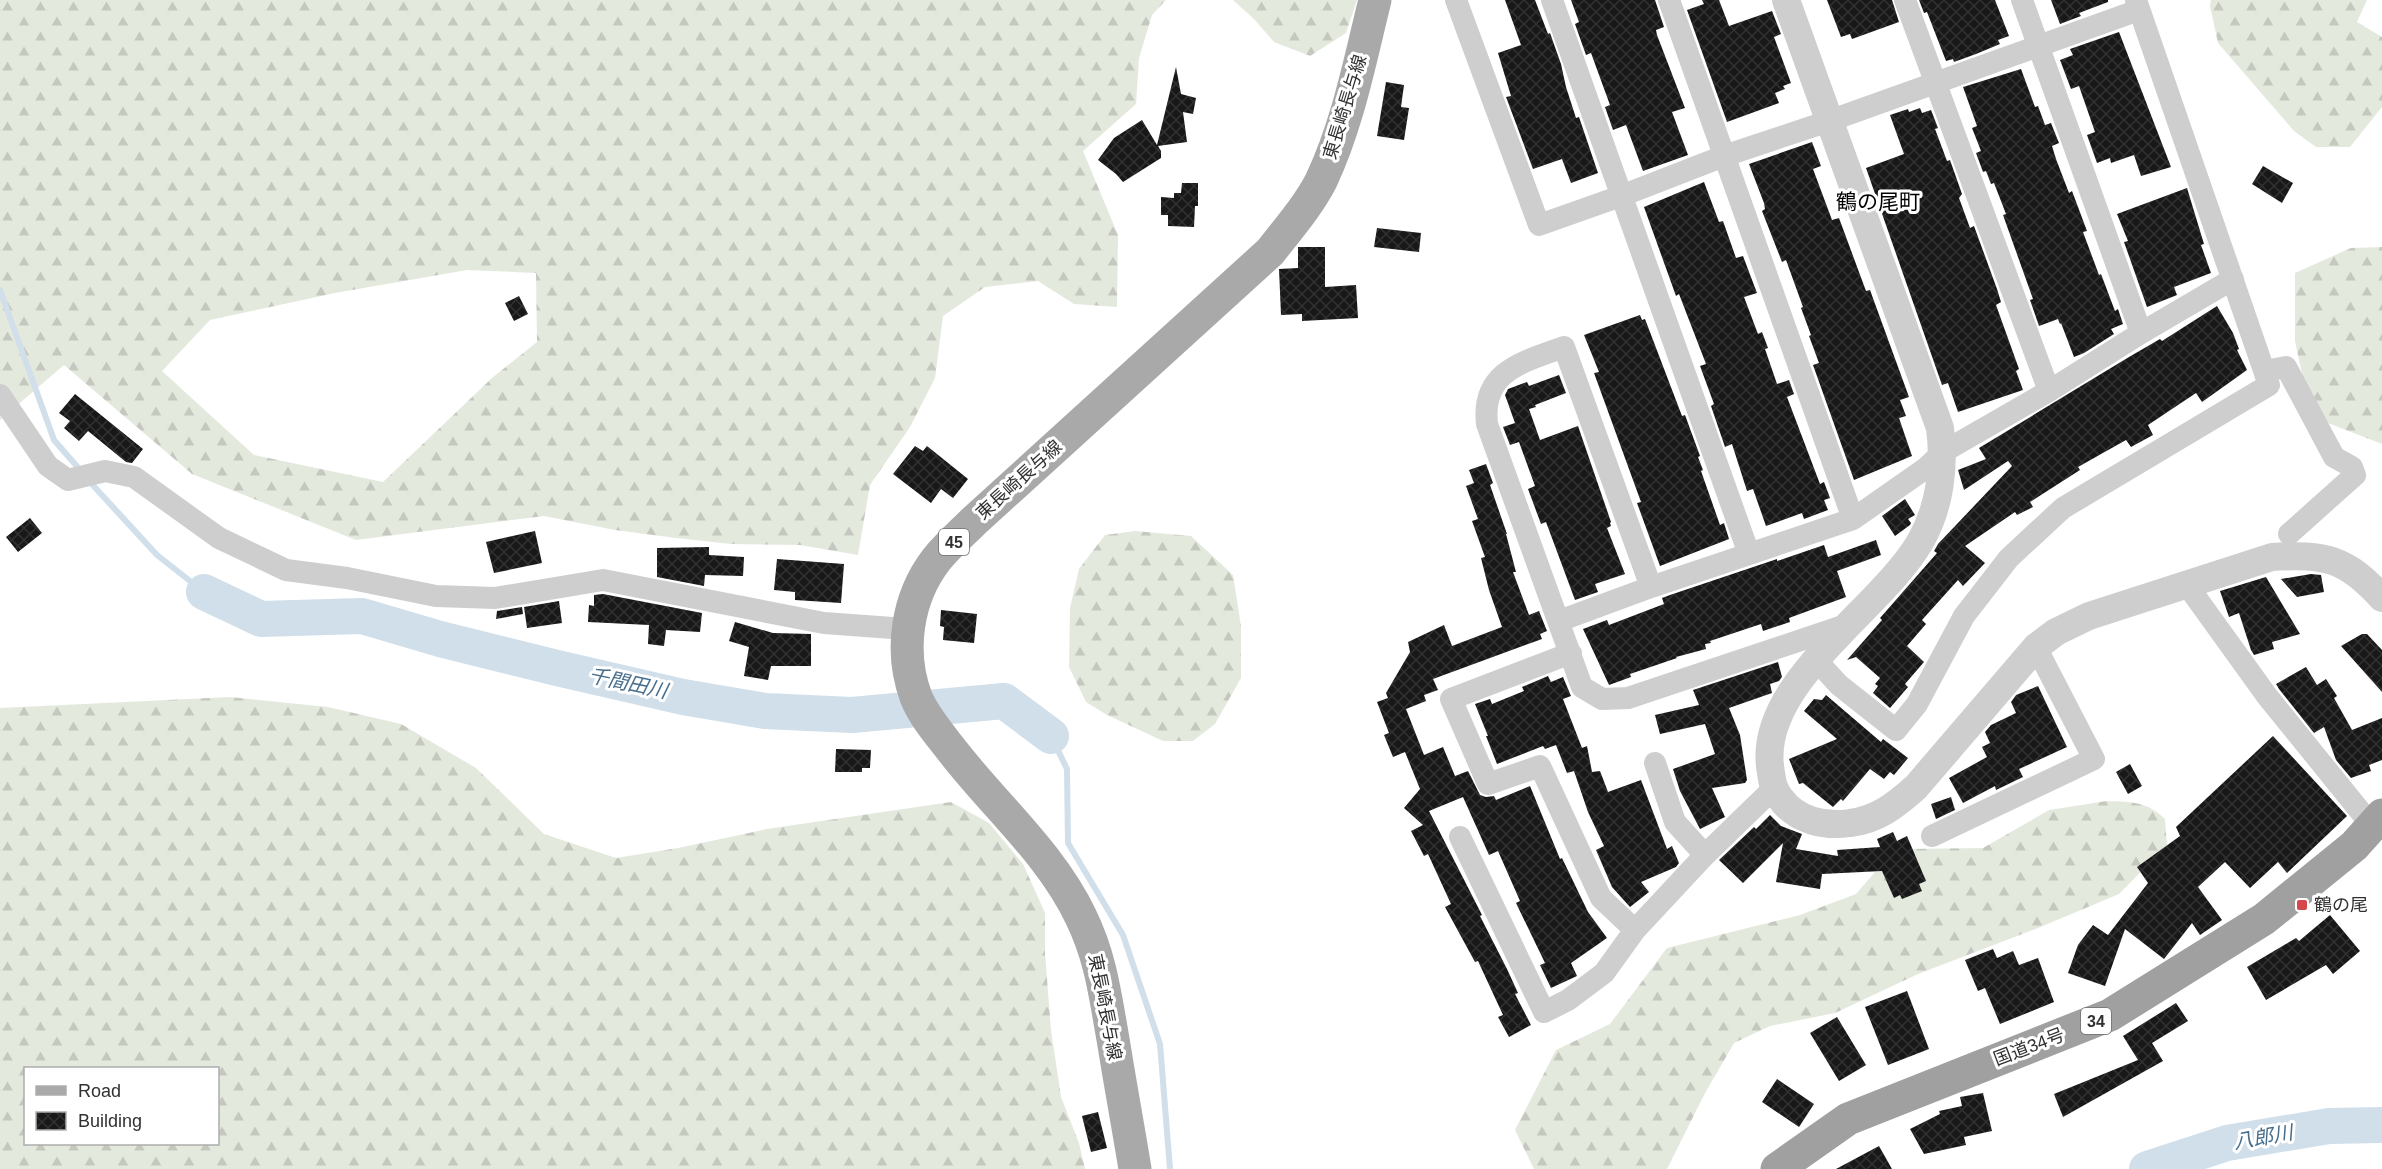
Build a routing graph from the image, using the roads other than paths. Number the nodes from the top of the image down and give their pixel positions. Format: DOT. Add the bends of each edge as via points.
graph roads {
  1 [pos="1375,0"];
  2 [pos="1456,0"];
  3 [pos="1552,0"];
  4 [pos="1669,0"];
  5 [pos="1786,0"];
  6 [pos="1905,0"];
  7 [pos="2022,0"];
  8 [pos="2137,5"];
  9 [pos="2039,47"];
  10 [pos="1935,82"];
  11 [pos="1829,121"];
  12 [pos="1724,156"];
  13 [pos="1621,196"];
  14 [pos="2233,279"];
  15 [pos="2141,333"];
  16 [pos="2265,371"];
  17 [pos="2049,391"];
  18 [pos="0,394"];
  19 [pos="1943,452"];
  20 [pos="1853,519"];
  21 [pos="2289,534"];
  22 [pos="1749,554"];
  23 [pos="2187,585"];
  24 [pos="1651,587"];
  25 [pos="2382,598"];
  26 [pos="1559,621"];
  27 [pos="1852,623"];
  28 [pos="906,629"];
  29 [pos="2036,647"];
  30 [pos="1570,653"];
  31 [pos="1816,660"];
  32 [pos="1654,764"];
  33 [pos="1773,789"];
  34 [pos="2377,821"];
  35 [pos="1932,836"];
  36 [pos="1460,837"];
  37 [pos="1705,855"];
  38 [pos="1635,930"];
  39 [pos="1135,1169"];
  40 [pos="1777,1169"];
  1 -- 28 [label="main road, 東長崎長与線 / 45" via="1335,143 1320,182 1297,218 1270,252 936,560 917,593"];
  2 -- 13 [label="street" via="1539,225"];
  3 -- 13 [label="street"];
  4 -- 12 [label="street"];
  5 -- 11 [label="street"];
  6 -- 10 [label="street"];
  7 -- 9 [label="street"];
  8 -- 9 [label="street"];
  8 -- 14 [label="street"];
  9 -- 10 [label="street"];
  9 -- 15 [label="street"];
  10 -- 11 [label="street"];
  10 -- 17 [label="street"];
  11 -- 12 [label="street"];
  11 -- 19 [label="street" via="1940,428"];
  12 -- 13 [label="street"];
  12 -- 20 [label="street"];
  13 -- 22 [label="street"];
  14 -- 15 [label="street"];
  14 -- 16 [label="street"];
  15 -- 17 [label="street"];
  16 -- 21 [label="street" via="2286,367 2334,457 2352,467 2355,475"];
  16 -- 31 [label="street" via="2269,385 2063,508 2009,558 1964,616 1917,704 1896,730 1839,685"];
  17 -- 19 [label="street"];
  18 -- 28 [label="street" via="48,466 68,480 105,471 134,477 219,538 286,570 436,596 495,598 603,580 824,623"];
  19 -- 20 [label="street"];
  19 -- 27 [label="street" via="1934,514 1920,543 1896,576"];
  20 -- 22 [label="street"];
  22 -- 24 [label="street"];
  23 -- 25 [label="street" via="2272,557 2301,555 2341,563"];
  23 -- 29 [label="street" via="2089,616"];
  23 -- 34 [label="street" via="2267,696"];
  24 -- 26 [label="street"];
  24 -- 26 [label="street" via="1564,347 1547,353 1501,376 1487,397 1485,410"];
  26 -- 30 [label="street"];
  27 -- 30 [label="street" via="1628,698 1602,699 1582,687"];
  27 -- 31 [label="street"];
  28 -- 39 [label="main road, 東長崎長与線 / 45" via="908,665 916,698 936,730 1056,874 1086,927 1099,960"];
  29 -- 33 [label="street" via="1916,787 1884,813 1861,822 1818,823 1787,808"];
  29 -- 35 [label="street" via="2094,759"];
  30 -- 38 [label="street" via="1451,699 1488,784 1540,766 1601,898"];
  31 -- 33 [label="street" via="1782,705 1772,728 1769,756"];
  32 -- 37 [label="street" via="1675,822"];
  33 -- 37 [label="street"];
  34 -- 40 [label="highway, 国道34号 / 34" via="2354,846 2264,919 2110,1015 1848,1119"];
  36 -- 38 [label="street" via="1544,1012 1568,1000 1604,973"];
  37 -- 38 [label="street"];
}
